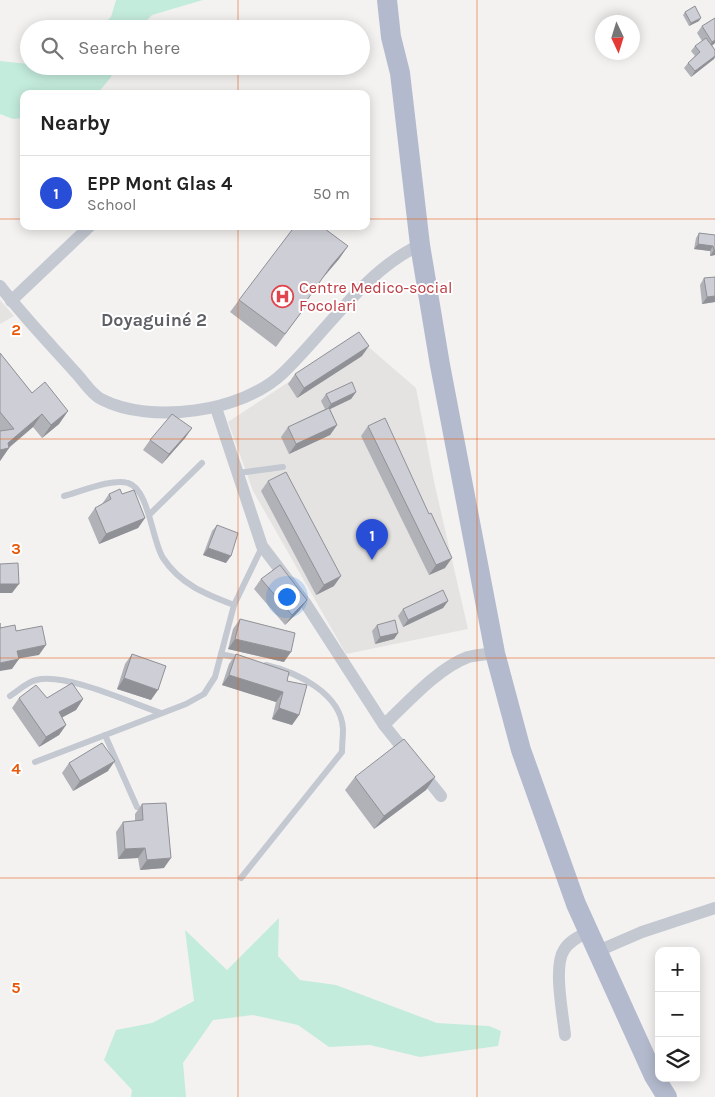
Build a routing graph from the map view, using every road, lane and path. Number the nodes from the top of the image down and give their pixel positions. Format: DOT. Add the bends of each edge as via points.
graph roads {
  1 [pos="387,0"];
  2 [pos="399,0"];
  3 [pos="400,72"];
  4 [pos="86,230"];
  5 [pos="420,245"];
  6 [pos="0,286"];
  7 [pos="11,301"];
  8 [pos="216,408"];
  9 [pos="202,462"];
  10 [pos="283,467"];
  11 [pos="238,473"];
  12 [pos="64,496"];
  13 [pos="149,516"];
  14 [pos="262,546"];
  15 [pos="234,605"];
  16 [pos="495,653"];
  17 [pos="221,654"];
  18 [pos="248,660"];
  19 [pos="257,662"];
  20 [pos="10,696"];
  21 [pos="161,713"];
  22 [pos="384,725"];
  23 [pos="105,735"];
  24 [pos="35,762"];
  25 [pos="441,796"];
  26 [pos="137,808"];
  27 [pos="241,878"];
  28 [pos="715,908"];
  29 [pos="589,931"];
  30 [pos="598,952"];
  31 [pos="565,1034"];
  32 [pos="667,1097"];
  1 -- 3 [label="main road"];
  2 -- 3 [label="main road" via="403,36"];
  3 -- 5 [label="main road"];
  4 -- 7 [label="street"];
  5 -- 8 [label="street" via="403,253 379,272 282,375 260,391"];
  5 -- 16 [label="main road" via="441,375"];
  6 -- 7 [label="street"];
  7 -- 8 [label="street" via="99,398 124,408 153,412"];
  8 -- 11 [label="street"];
  9 -- 13 [label="lane"];
  10 -- 11 [label="lane"];
  11 -- 14 [label="street"];
  12 -- 13 [label="lane" via="110,483 128,483 137,490"];
  13 -- 15 [label="lane" via="161,556 180,579 202,594"];
  14 -- 15 [label="lane"];
  14 -- 22 [label="street" via="306,604"];
  15 -- 17 [label="lane"];
  16 -- 22 [label="street" via="469,657 452,666 420,690"];
  16 -- 29 [label="main road" via="521,750 576,904"];
  17 -- 18 [label="lane"];
  17 -- 21 [label="lane" via="215,677 204,694"];
  19 -- 27 [label="lane" via="284,669 325,693 338,711 343,727 342,752"];
  20 -- 21 [label="lane" via="35,680 52,679 78,683"];
  21 -- 23 [label="lane"];
  22 -- 25 [label="street"];
  23 -- 24 [label="lane"];
  23 -- 26 [label="lane"];
  28 -- 30 [label="street" via="642,932"];
  29 -- 30 [label="main road"];
  29 -- 31 [label="street" via="563,950 560,995"];
  30 -- 32 [label="main road"];
}
